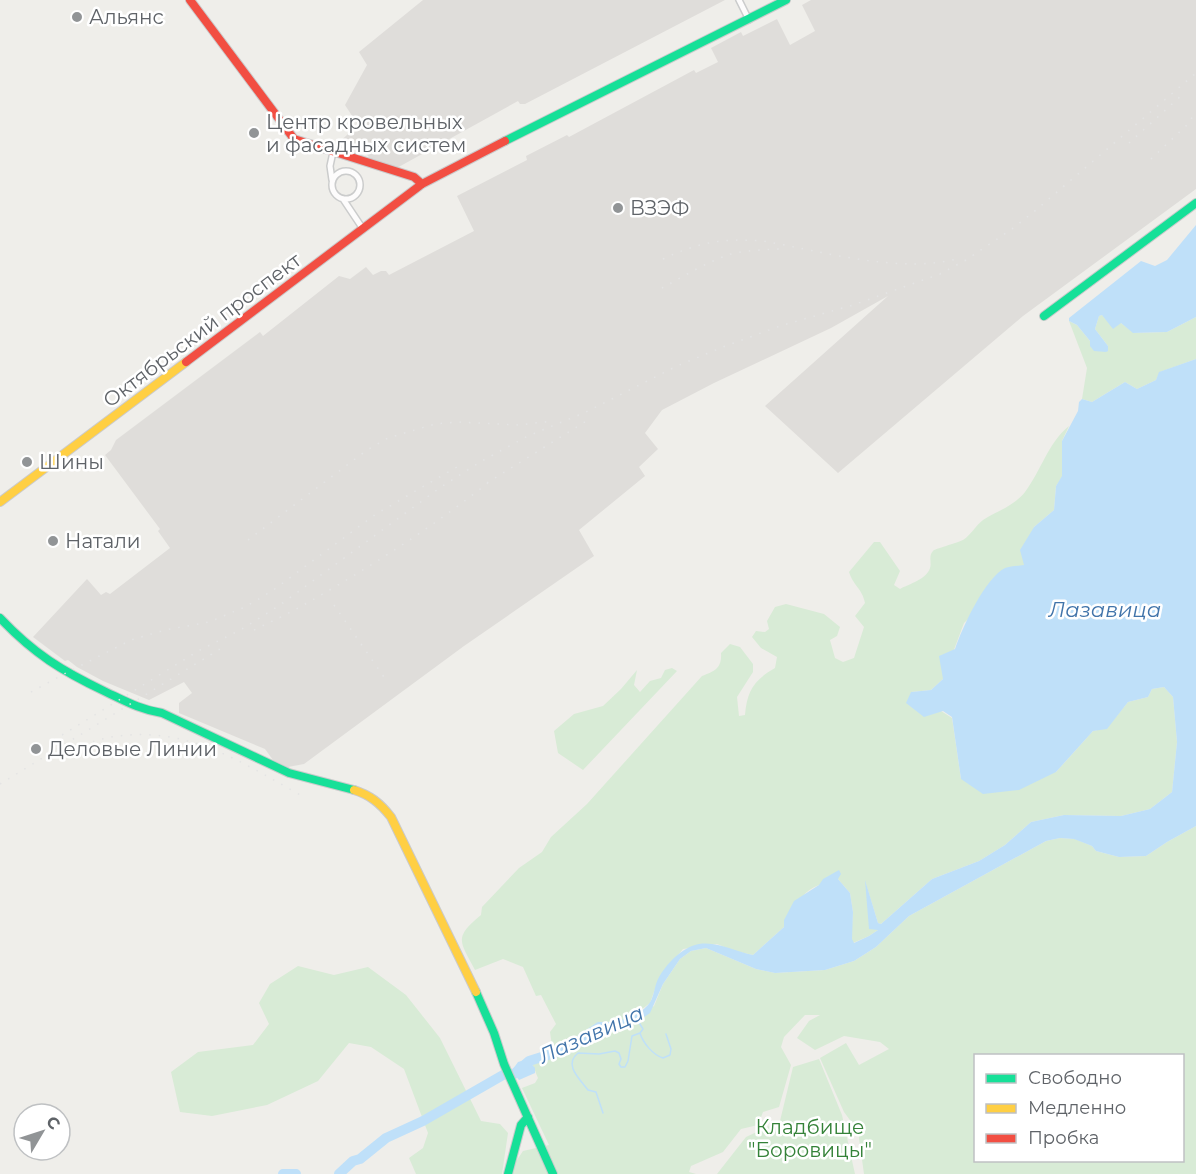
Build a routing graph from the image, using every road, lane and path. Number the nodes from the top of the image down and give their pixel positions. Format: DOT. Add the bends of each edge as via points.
graph roads {
  1 [pos="190,0"];
  2 [pos="739,0"];
  3 [pos="786,0"];
  4 [pos="749,20"];
  5 [pos="333,152"];
  6 [pos="332,182"];
  7 [pos="422,184"];
  8 [pos="343,199"];
  9 [pos="1196,203"];
  10 [pos="363,229"];
  11 [pos="1044,316"];
  12 [pos="0,502"];
  13 [pos="0,618"];
  14 [pos="528,1117"];
  15 [pos="508,1174"];
  16 [pos="553,1174"];
  1 -- 5 [label="street" via="294,139"];
  2 -- 4 [label="street"];
  3 -- 4 [label="street, Октябрьский проспект"];
  4 -- 7 [label="street, Октябрьский проспект"];
  5 -- 6 [label="street"];
  5 -- 7 [label="street" via="414,177"];
  6 -- 8 [label="street" via="335,194"];
  6 -- 8 [label="street" via="337,174 346,171 358,178 360,187 356,195"];
  7 -- 10 [label="street, Октябрьский проспект"];
  8 -- 10 [label="street"];
  9 -- 11 [label="street"];
  10 -- 12 [label="street, Октябрьский проспект"];
  13 -- 14 [label="street" via="23,642 66,673 289,773 366,794 381,804 392,817 473,984"];
  14 -- 15 [label="street" via="521,1125"];
  14 -- 16 [label="street"];
}
